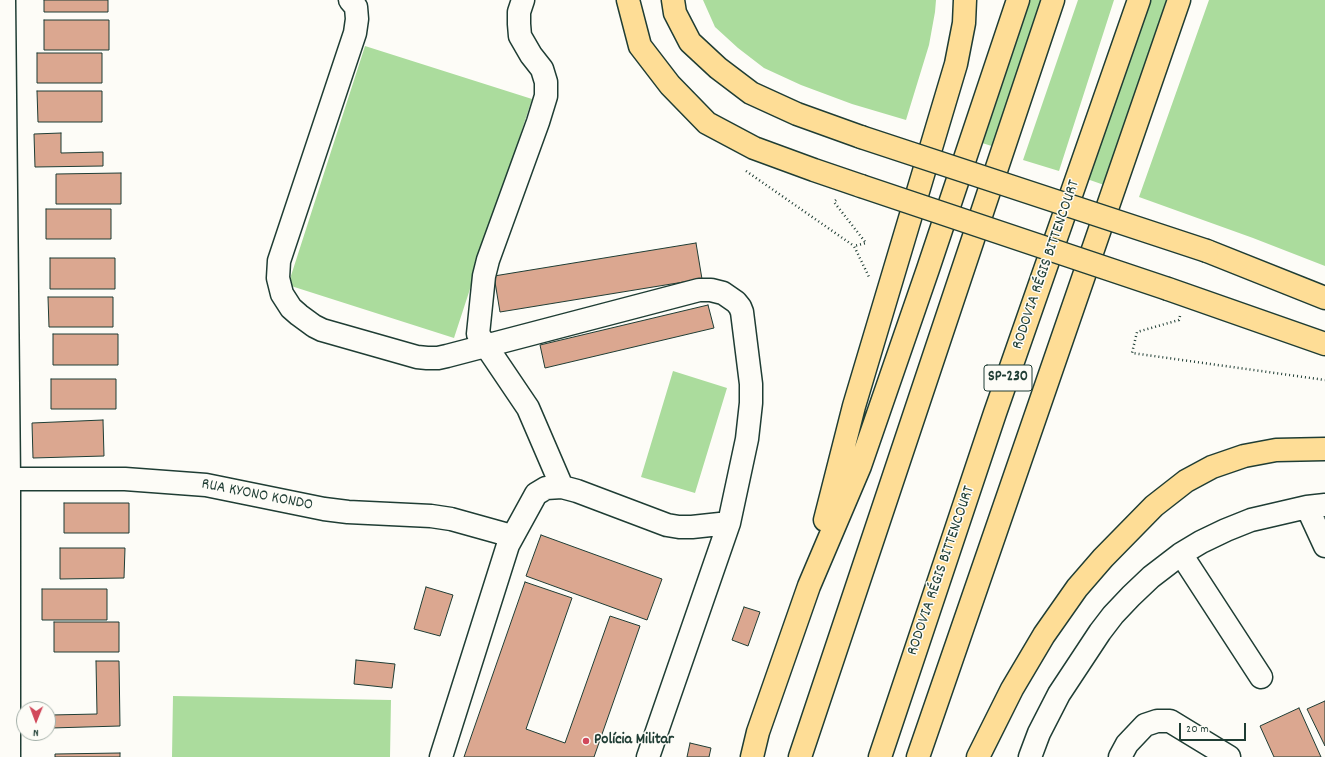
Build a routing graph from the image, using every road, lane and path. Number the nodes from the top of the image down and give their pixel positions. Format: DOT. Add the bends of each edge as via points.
graph roads {
  1 [pos="4,0"];
  2 [pos="350,0"];
  3 [pos="523,0"];
  4 [pos="628,0"];
  5 [pos="673,0"];
  6 [pos="965,0"];
  7 [pos="1018,0"];
  8 [pos="1053,0"];
  9 [pos="1139,0"];
  10 [pos="1179,0"];
  11 [pos="744,169"];
  12 [pos="856,184"];
  13 [pos="854,246"];
  14 [pos="872,283"];
  15 [pos="1178,292"];
  16 [pos="1325,298"];
  17 [pos="1325,344"];
  18 [pos="486,346"];
  19 [pos="1325,380"];
  20 [pos="1325,449"];
  21 [pos="4,479"];
  22 [pos="562,487"];
  23 [pos="1316,506"];
  24 [pos="729,523"];
  25 [pos="512,536"];
  26 [pos="1325,546"];
  27 [pos="1182,554"];
  28 [pos="809,586"];
  29 [pos="1261,677"];
  30 [pos="9,757"];
  31 [pos="440,757"];
  32 [pos="648,757"];
  33 [pos="752,757"];
  34 [pos="800,757"];
  35 [pos="880,757"];
  36 [pos="918,757"];
  37 [pos="978,757"];
  38 [pos="1030,757"];
  39 [pos="1120,757"];
  40 [pos="1229,757"];
  1 -- 21 [label="street"];
  2 -- 18 [label="street" via="356,7 355,34 279,260 278,278 282,294 291,308 322,330 417,357 438,358"];
  3 -- 18 [label="street" via="519,12 520,36 530,55 542,69 546,82 546,96 484,276 478,334"];
  4 -- 12 [label="main road" via="640,46 670,85 707,123 754,148"];
  5 -- 16 [label="main road, bridge" via="675,13 690,42 751,93 797,114 861,137 1207,251"];
  6 -- 28 [label="main road" via="964,23 956,64 854,406"];
  7 -- 28 [label="main road" via="860,466"];
  8 -- 34 [label="main road"];
  9 -- 35 [label="main road, RODOVIA RÉGIS BITTENCOURT / SP-230" via="995,413"];
  10 -- 36 [label="main road"];
  11 -- 13 [label="path"];
  12 -- 13 [label="path" via="834,202 866,243"];
  12 -- 15 [label="main road, bridge"];
  13 -- 14 [label="path"];
  15 -- 17 [label="main road"];
  15 -- 19 [label="path" via="1179,320 1137,332 1132,353"];
  18 -- 22 [label="street" via="528,408"];
  18 -- 24 [label="street" via="700,290 717,291 728,296 740,307 744,320 751,384 747,439"];
  20 -- 37 [label="main road" via="1276,450 1244,456 1212,467 1186,481 1154,506 1077,588 1012,689"];
  21 -- 25 [label="street, RUA KYONO KONDO" via="124,479 206,485 324,509 451,519"];
  21 -- 30 [label="street"];
  22 -- 24 [label="street" via="679,527"];
  22 -- 25 [label="street" via="546,488 536,494"];
  23 -- 26 [label="street"];
  23 -- 27 [label="street" via="1232,527"];
  24 -- 32 [label="street"];
  25 -- 31 [label="street"];
  27 -- 29 [label="street"];
  27 -- 38 [label="street" via="1151,577 1105,626 1060,694 1039,733"];
  28 -- 33 [label="main road" via="758,732"];
  39 -- 40 [label="street" via="1127,744 1145,725 1157,721 1170,721"];
}
